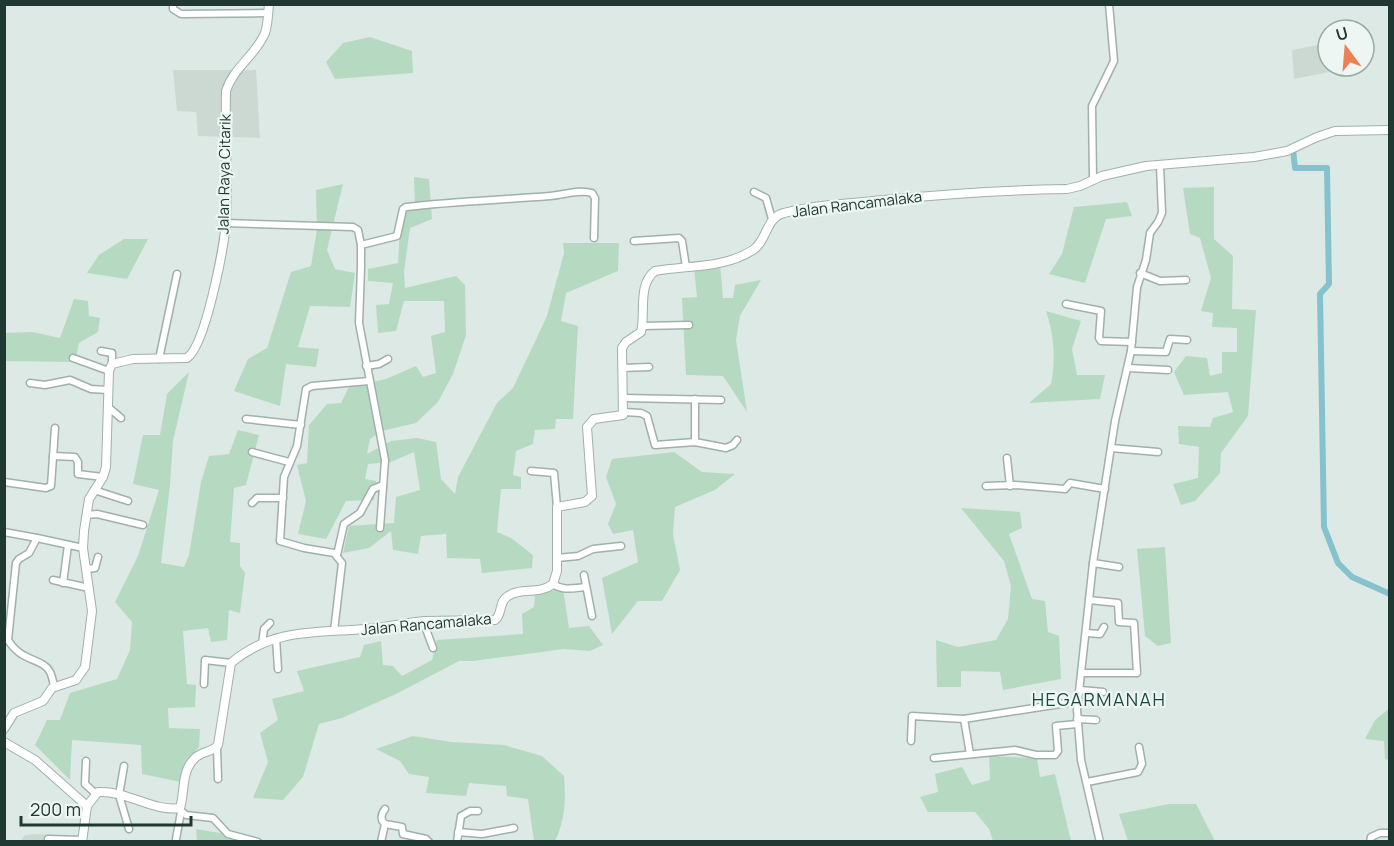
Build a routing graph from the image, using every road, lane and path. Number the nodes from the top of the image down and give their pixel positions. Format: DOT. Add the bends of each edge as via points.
graph roads {
  1 [pos="173,4"];
  2 [pos="1110,4"];
  3 [pos="268,9"];
  4 [pos="1389,130"];
  5 [pos="1160,165"];
  6 [pos="1093,180"];
  7 [pos="754,192"];
  8 [pos="772,219"];
  9 [pos="226,223"];
  10 [pos="594,237"];
  11 [pos="634,241"];
  12 [pos="361,244"];
  13 [pos="686,267"];
  14 [pos="1140,273"];
  15 [pos="177,274"];
  16 [pos="1186,280"];
  17 [pos="1066,304"];
  18 [pos="688,325"];
  19 [pos="642,326"];
  20 [pos="1187,340"];
  21 [pos="1132,342"];
  22 [pos="101,351"];
  23 [pos="1131,351"];
  24 [pos="73,358"];
  25 [pos="159,359"];
  26 [pos="388,359"];
  27 [pos="366,366"];
  28 [pos="110,367"];
  29 [pos="650,367"];
  30 [pos="622,368"];
  31 [pos="1128,368"];
  32 [pos="1168,370"];
  33 [pos="369,381"];
  34 [pos="30,383"];
  35 [pos="108,390"];
  36 [pos="624,398"];
  37 [pos="695,399"];
  38 [pos="721,400"];
  39 [pos="108,407"];
  40 [pos="624,412"];
  41 [pos="121,418"];
  42 [pos="246,419"];
  43 [pos="302,425"];
  44 [pos="55,428"];
  45 [pos="737,440"];
  46 [pos="695,442"];
  47 [pos="1111,448"];
  48 [pos="252,452"];
  49 [pos="1158,452"];
  50 [pos="53,456"];
  51 [pos="1007,458"];
  52 [pos="289,462"];
  53 [pos="531,471"];
  54 [pos="103,477"];
  55 [pos="4,482"];
  56 [pos="383,485"];
  57 [pos="986,486"];
  58 [pos="1010,486"];
  59 [pos="1105,489"];
  60 [pos="94,490"];
  61 [pos="283,498"];
  62 [pos="128,501"];
  63 [pos="252,503"];
  64 [pos="557,507"];
  65 [pos="86,515"];
  66 [pos="143,525"];
  67 [pos="380,528"];
  68 [pos="4,532"];
  69 [pos="37,538"];
  70 [pos="68,545"];
  71 [pos="621,546"];
  72 [pos="83,548"];
  73 [pos="337,555"];
  74 [pos="98,557"];
  75 [pos="557,558"];
  76 [pos="1093,563"];
  77 [pos="1119,567"];
  78 [pos="86,569"];
  79 [pos="584,575"];
  80 [pos="52,580"];
  81 [pos="63,583"];
  82 [pos="553,584"];
  83 [pos="586,586"];
  84 [pos="89,588"];
  85 [pos="1089,600"];
  86 [pos="592,616"];
  87 [pos="423,621"];
  88 [pos="7,622"];
  89 [pos="270,623"];
  90 [pos="1104,627"];
  91 [pos="334,631"];
  92 [pos="1086,633"];
  93 [pos="276,638"];
  94 [pos="262,644"];
  95 [pos="433,648"];
  96 [pos="231,663"];
  97 [pos="278,669"];
  98 [pos="1082,673"];
  99 [pos="204,684"];
  100 [pos="54,686"];
  101 [pos="1081,690"];
  102 [pos="1103,692"];
  103 [pos="1079,701"];
  104 [pos="964,719"];
  105 [pos="1096,720"];
  106 [pos="1077,722"];
  107 [pos="6,723"];
  108 [pos="911,741"];
  109 [pos="5,742"];
  110 [pos="1139,747"];
  111 [pos="217,748"];
  112 [pos="970,754"];
  113 [pos="934,758"];
  114 [pos="86,761"];
  115 [pos="124,766"];
  116 [pos="218,779"];
  117 [pos="1087,782"];
  118 [pos="95,794"];
  119 [pos="119,795"];
  120 [pos="88,805"];
  121 [pos="385,809"];
  122 [pos="180,811"];
  123 [pos="478,811"];
  124 [pos="385,824"];
  125 [pos="129,828"];
  126 [pos="513,828"];
  127 [pos="458,832"];
  128 [pos="1389,832"];
  129 [pos="48,839"];
  130 [pos="176,839"];
  131 [pos="82,841"];
  132 [pos="258,842"];
  133 [pos="381,842"];
  134 [pos="429,842"];
  135 [pos="457,842"];
  136 [pos="1100,842"];
  137 [pos="1370,842"];
  1 -- 3 [label="street" via="173,9 181,14"];
  2 -- 6 [label="street" via="1114,61 1092,106"];
  3 -- 9 [label="street, Jalan Raya Citarik" via="264,34 233,75 226,92"];
  4 -- 5 [label="street, Jalan Rancamalaka" via="1335,131 1287,151 1242,159"];
  5 -- 6 [label="street, Jalan Rancamalaka"];
  5 -- 14 [label="street" via="1162,213 1150,233"];
  6 -- 8 [label="street, Jalan Rancamalaka" via="1067,189 866,201 785,213"];
  7 -- 8 [label="street" via="766,198"];
  8 -- 13 [label="street, Jalan Rancamalaka" via="760,244 747,254 726,262"];
  9 -- 12 [label="street" via="353,227 358,230"];
  9 -- 25 [label="street, Jalan Raya Citarik" via="208,313 194,352 183,359"];
  10 -- 12 [label="street" via="595,198 585,191 406,207 397,236"];
  11 -- 13 [label="street" via="679,238"];
  12 -- 27 [label="street" via="359,323"];
  13 -- 19 [label="street, Jalan Rancamalaka" via="658,270 650,275 642,306"];
  14 -- 16 [label="street" via="1160,281"];
  14 -- 21 [label="street"];
  15 -- 25 [label="street"];
  17 -- 21 [label="street" via="1101,311 1101,341"];
  18 -- 19 [label="street"];
  19 -- 30 [label="street" via="623,345"];
  20 -- 23 [label="street" via="1170,339 1166,352"];
  21 -- 23 [label="street"];
  22 -- 28 [label="street" via="112,353"];
  23 -- 31 [label="street"];
  24 -- 28 [label="street"];
  25 -- 28 [label="street, Jalan Raya Citarik" via="134,359"];
  26 -- 27 [label="street"];
  27 -- 33 [label="street"];
  28 -- 35 [label="street"];
  29 -- 30 [label="street"];
  30 -- 36 [label="street"];
  31 -- 32 [label="street"];
  31 -- 47 [label="street"];
  33 -- 43 [label="street" via="306,388"];
  33 -- 56 [label="street" via="385,460"];
  34 -- 35 [label="street" via="70,380 91,389"];
  35 -- 39 [label="street"];
  36 -- 37 [label="street"];
  36 -- 40 [label="street"];
  37 -- 38 [label="street"];
  37 -- 46 [label="street"];
  39 -- 41 [label="street"];
  39 -- 54 [label="street"];
  40 -- 46 [label="street" via="647,416 655,445"];
  40 -- 64 [label="street" via="621,417 588,423 592,496 585,502"];
  42 -- 43 [label="street"];
  43 -- 52 [label="street"];
  44 -- 50 [label="street"];
  45 -- 46 [label="street" via="726,448"];
  47 -- 49 [label="street"];
  47 -- 59 [label="street"];
  48 -- 52 [label="street"];
  50 -- 54 [label="street" via="75,457 78,474"];
  50 -- 55 [label="street" via="49,487"];
  51 -- 58 [label="street"];
  52 -- 61 [label="street"];
  53 -- 64 [label="street" via="554,473"];
  54 -- 60 [label="street"];
  56 -- 67 [label="street"];
  56 -- 73 [label="street" via="373,489 360,513 344,524"];
  57 -- 58 [label="street"];
  58 -- 59 [label="street" via="1065,489 1070,483"];
  59 -- 76 [label="street"];
  60 -- 62 [label="street"];
  60 -- 65 [label="street"];
  61 -- 63 [label="street" via="257,498"];
  61 -- 73 [label="street" via="282,543"];
  64 -- 75 [label="street"];
  65 -- 66 [label="street"];
  65 -- 72 [label="street"];
  68 -- 69 [label="street"];
  69 -- 70 [label="street"];
  69 -- 88 [label="street" via="29,553 16,563"];
  70 -- 72 [label="street"];
  70 -- 81 [label="street"];
  71 -- 75 [label="street"];
  72 -- 78 [label="street"];
  73 -- 91 [label="street" via="342,563"];
  74 -- 78 [label="street" via="95,568"];
  75 -- 82 [label="street"];
  76 -- 77 [label="street"];
  76 -- 85 [label="street"];
  78 -- 84 [label="street"];
  79 -- 83 [label="street"];
  80 -- 81 [label="street"];
  81 -- 84 [label="street"];
  82 -- 83 [label="street" via="566,589"];
  82 -- 87 [label="street, Jalan Rancamalaka" via="543,590 507,596 495,620"];
  83 -- 86 [label="street"];
  84 -- 100 [label="street" via="91,624 85,667 79,678"];
  85 -- 92 [label="street"];
  85 -- 98 [label="street" via="1118,603 1119,622 1134,623 1137,673"];
  87 -- 91 [label="street, Jalan Rancamalaka"];
  87 -- 95 [label="street"];
  88 -- 100 [label="street" via="8,640 14,650 42,663"];
  89 -- 94 [label="street" via="264,629"];
  90 -- 92 [label="street" via="1100,634"];
  91 -- 93 [label="street, Jalan Rancamalaka"];
  92 -- 98 [label="street"];
  93 -- 94 [label="street, Jalan Rancamalaka"];
  93 -- 97 [label="street"];
  94 -- 96 [label="street, Jalan Rancamalaka"];
  96 -- 99 [label="street" via="205,660"];
  96 -- 111 [label="street"];
  98 -- 101 [label="street"];
  100 -- 107 [label="street" via="46,699 16,711"];
  101 -- 102 [label="street"];
  101 -- 103 [label="street"];
  103 -- 104 [label="street"];
  103 -- 106 [label="street"];
  104 -- 108 [label="street" via="913,716"];
  104 -- 112 [label="street"];
  105 -- 106 [label="street"];
  106 -- 112 [label="street" via="1056,726 1055,755 1015,750"];
  106 -- 117 [label="street"];
  109 -- 120 [label="street" via="35,760"];
  110 -- 117 [label="street" via="1142,764 1138,772"];
  111 -- 116 [label="street"];
  111 -- 122 [label="street" via="191,762"];
  112 -- 113 [label="street"];
  114 -- 118 [label="street" via="85,784"];
  115 -- 119 [label="street"];
  117 -- 136 [label="street"];
  118 -- 119 [label="street"];
  118 -- 120 [label="street"];
  119 -- 122 [label="street"];
  119 -- 125 [label="street"];
  120 -- 131 [label="street"];
  121 -- 124 [label="street"];
  122 -- 130 [label="street"];
  122 -- 132 [label="street" via="213,818 228,834"];
  123 -- 127 [label="street" via="461,816"];
  124 -- 133 [label="street"];
  124 -- 134 [label="street" via="402,827 403,834"];
  126 -- 127 [label="street" via="482,834"];
  127 -- 135 [label="street"];
  128 -- 137 [label="street" via="1376,834"];
  129 -- 131 [label="street"];
}
